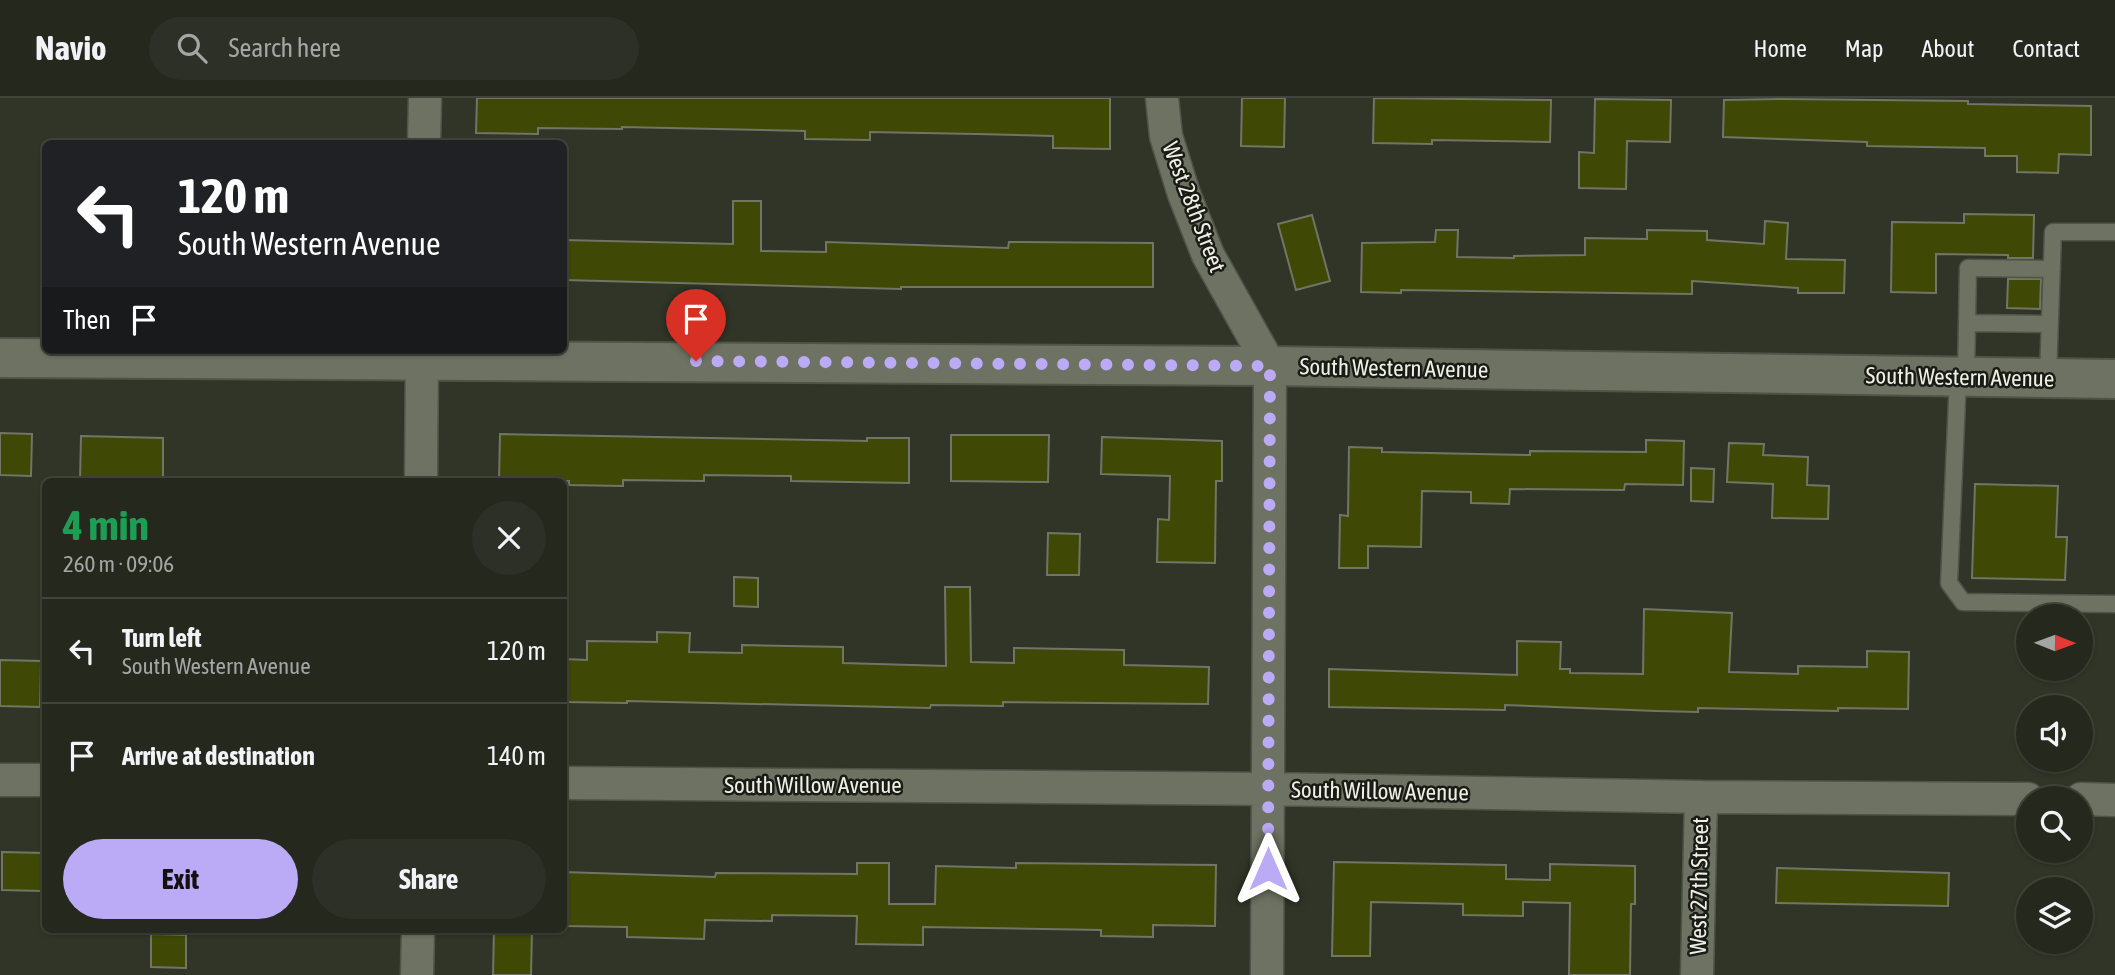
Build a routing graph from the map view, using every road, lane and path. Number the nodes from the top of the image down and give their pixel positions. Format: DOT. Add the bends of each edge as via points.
graph roads {
  1 [pos="425,98"];
  2 [pos="1162,98"];
  3 [pos="424,140"];
  4 [pos="2115,232"];
  5 [pos="2052,269"];
  6 [pos="1967,323"];
  7 [pos="2050,324"];
  8 [pos="422,355"];
  9 [pos="0,358"];
  10 [pos="1270,366"];
  11 [pos="1962,377"];
  12 [pos="2048,378"];
  13 [pos="2115,379"];
  14 [pos="422,478"];
  15 [pos="2115,604"];
  16 [pos="0,780"];
  17 [pos="42,780"];
  18 [pos="567,783"];
  19 [pos="1268,789"];
  20 [pos="1701,797"];
  21 [pos="2016,799"];
  22 [pos="2093,799"];
  23 [pos="2115,800"];
  24 [pos="418,933"];
  25 [pos="418,975"];
  26 [pos="1267,975"];
  27 [pos="1697,975"];
  1 -- 3 [label="street"];
  2 -- 10 [label="street, West 28th Street" via="1166,136 1208,255"];
  4 -- 5 [label="lane" via="2053,232"];
  5 -- 6 [label="lane" via="1969,268"];
  5 -- 7 [label="lane"];
  6 -- 7 [label="lane"];
  6 -- 11 [label="lane"];
  7 -- 12 [label="lane"];
  8 -- 9 [label="street, South Western Avenue"];
  8 -- 10 [label="street, South Western Avenue"];
  8 -- 14 [label="street"];
  10 -- 11 [label="street, South Western Avenue"];
  10 -- 19 [label="street, West 28th Street"];
  11 -- 12 [label="street, South Western Avenue"];
  11 -- 15 [label="lane" via="1949,583 1963,602"];
  12 -- 13 [label="street, South Western Avenue"];
  16 -- 17 [label="street"];
  18 -- 19 [label="street, South Willow Avenue"];
  19 -- 20 [label="street, South Willow Avenue"];
  19 -- 26 [label="street, West 28th Street"];
  20 -- 21 [label="street, South Willow Avenue"];
  20 -- 27 [label="street, West 27th Street"];
  22 -- 23 [label="street"];
  24 -- 25 [label="street"];
}
